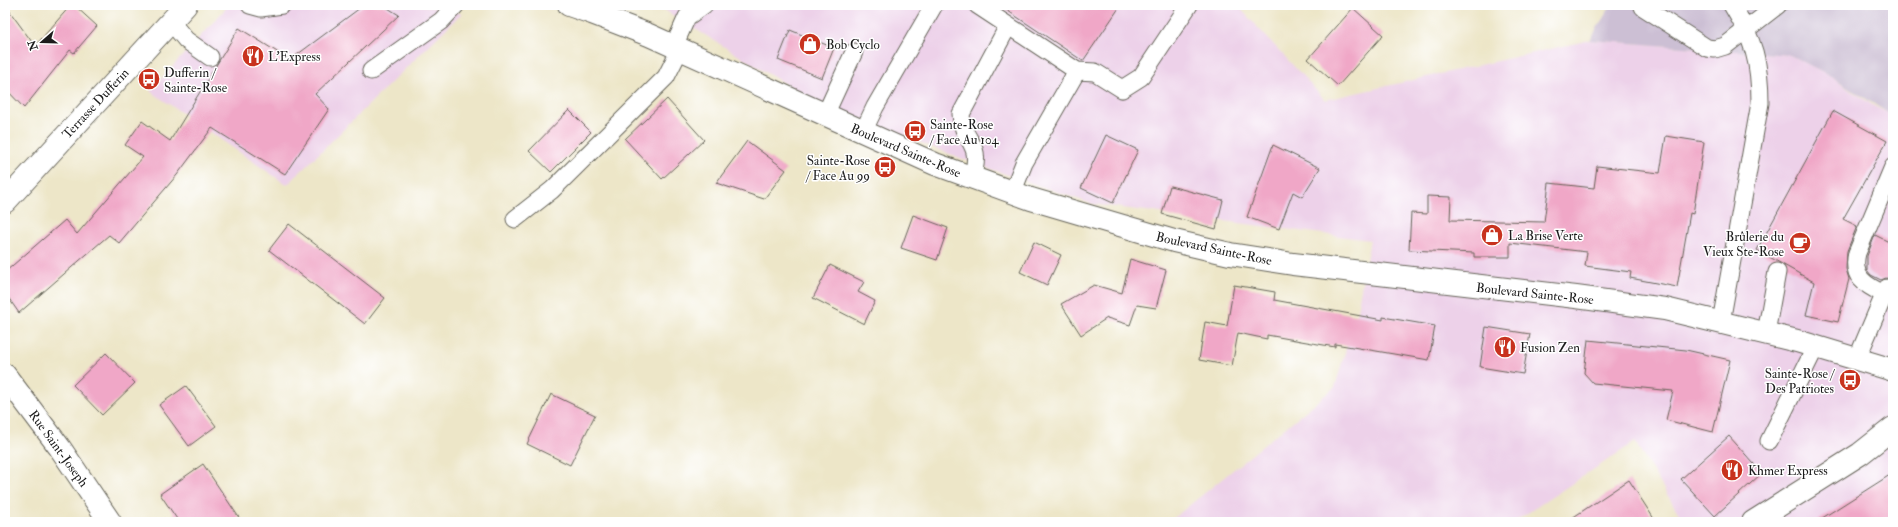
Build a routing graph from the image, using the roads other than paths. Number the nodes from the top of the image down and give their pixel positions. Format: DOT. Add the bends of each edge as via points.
graph roads {
  1 [pos="186,5"];
  2 [pos="250,5"];
  3 [pos="282,5"];
  4 [pos="456,5"];
  5 [pos="568,5"];
  6 [pos="704,5"];
  7 [pos="934,5"];
  8 [pos="977,5"];
  9 [pos="1188,5"];
  10 [pos="1732,5"];
  11 [pos="1778,5"];
  12 [pos="1643,7"];
  13 [pos="170,22"];
  14 [pos="1008,26"];
  15 [pos="1746,31"];
  16 [pos="677,48"];
  17 [pos="854,52"];
  18 [pos="210,57"];
  19 [pos="371,71"];
  20 [pos="1077,71"];
  21 [pos="825,115"];
  22 [pos="863,132"];
  23 [pos="1893,167"];
  24 [pos="972,177"];
  25 [pos="1013,192"];
  26 [pos="5,202"];
  27 [pos="515,219"];
  28 [pos="1777,272"];
  29 [pos="1721,322"];
  30 [pos="1766,333"];
  31 [pos="1816,346"];
  32 [pos="1857,359"];
  33 [pos="1893,370"];
  34 [pos="5,375"];
  35 [pos="1893,428"];
  36 [pos="1769,440"];
  37 [pos="110,522"];
  38 [pos="1753,522"];
  1 -- 13 [label="street, Terrasse Dufferin"];
  2 -- 3 [label="lane" via="261,8"];
  4 -- 19 [label="lane" via="441,21"];
  5 -- 16 [label="street, Boulevard Sainte-Rose"];
  6 -- 16 [label="lane" via="687,17"];
  7 -- 22 [label="lane"];
  8 -- 14 [label="lane"];
  9 -- 20 [label="lane" via="1141,77 1122,89 1094,72"];
  10 -- 15 [label="lane"];
  11 -- 15 [label="lane"];
  12 -- 15 [label="lane" via="1707,48 1725,46"];
  13 -- 18 [label="lane" via="186,40"];
  13 -- 26 [label="street, Terrasse Dufferin"];
  14 -- 20 [label="lane"];
  14 -- 24 [label="lane" via="961,114 963,128 976,152"];
  15 -- 29 [label="lane" via="1757,59 1760,103"];
  16 -- 21 [label="street, Boulevard Sainte-Rose"];
  16 -- 27 [label="lane" via="666,76 552,190"];
  17 -- 21 [label="lane"];
  20 -- 25 [label="lane" via="1028,157"];
  21 -- 22 [label="street, Boulevard Sainte-Rose"];
  22 -- 24 [label="street, Boulevard Sainte-Rose" via="935,164"];
  23 -- 32 [label="lane" via="1856,253 1854,265 1863,282 1869,287 1886,291"];
  24 -- 25 [label="street, Boulevard Sainte-Rose"];
  25 -- 29 [label="street, Boulevard Sainte-Rose" via="1138,231 1230,254 1347,271 1642,305"];
  28 -- 30 [label="lane"];
  29 -- 30 [label="street, Boulevard Sainte-Rose"];
  30 -- 31 [label="street, Boulevard Sainte-Rose"];
  31 -- 32 [label="street, Boulevard Sainte-Rose"];
  31 -- 36 [label="lane"];
  32 -- 33 [label="street, Boulevard Sainte-Rose"];
  34 -- 37 [label="street, Rue Saint-Joseph" via="60,448"];
  35 -- 38 [label="street" via="1853,458"];
}
